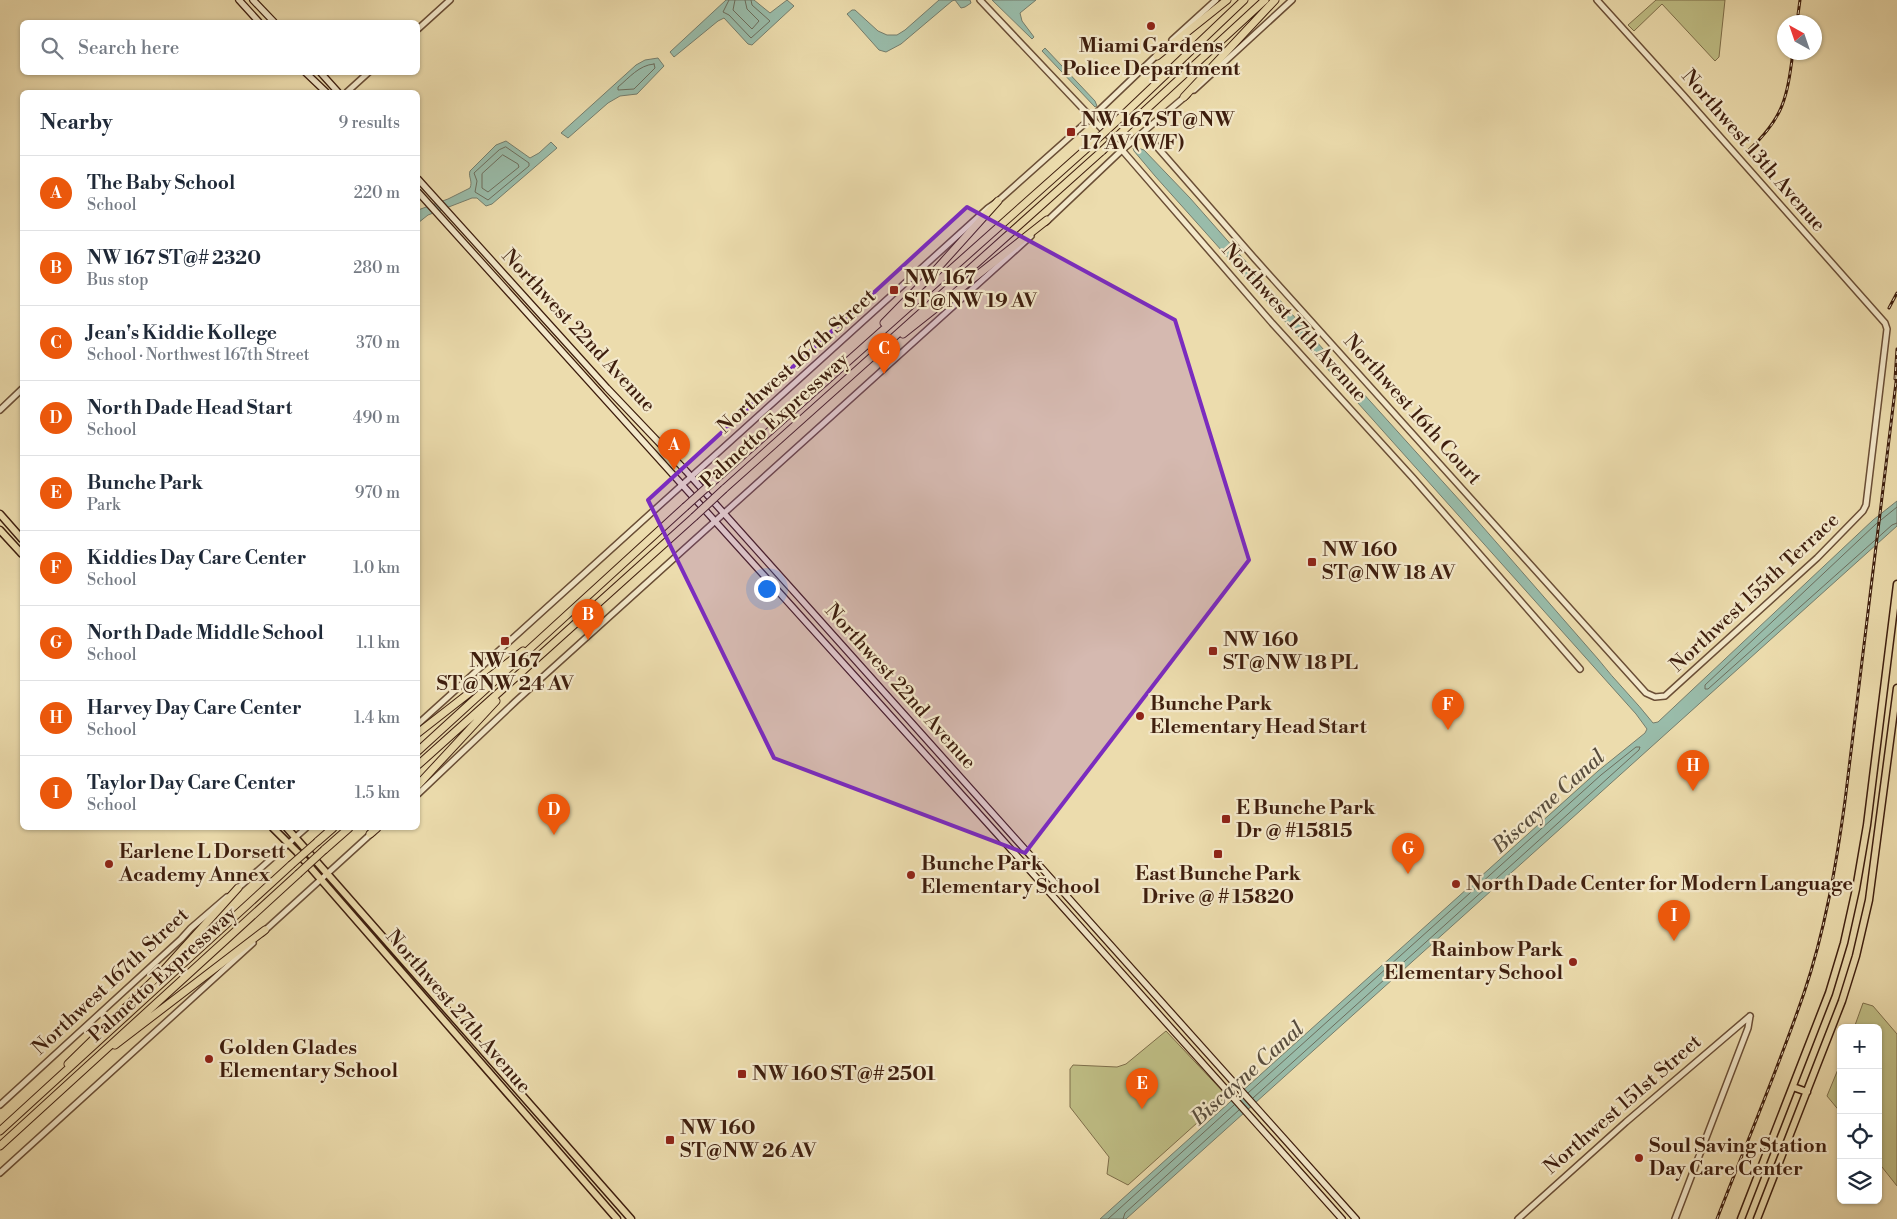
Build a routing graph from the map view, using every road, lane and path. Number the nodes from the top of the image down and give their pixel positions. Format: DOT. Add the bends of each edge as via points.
graph roads {
  1 [pos="239,0"];
  2 [pos="253,0"];
  3 [pos="450,0"];
  4 [pos="980,0"];
  5 [pos="1216,0"];
  6 [pos="1227,0"];
  7 [pos="1244,0"];
  8 [pos="1265,0"];
  9 [pos="1275,0"];
  10 [pos="1292,0"];
  11 [pos="1597,0"];
  12 [pos="257,20"];
  13 [pos="272,20"];
  14 [pos="420,27"];
  15 [pos="1157,56"];
  16 [pos="309,75"];
  17 [pos="323,75"];
  18 [pos="366,75"];
  19 [pos="324,90"];
  20 [pos="336,90"];
  21 [pos="349,90"];
  22 [pos="1184,97"];
  23 [pos="1092,118"];
  24 [pos="1144,132"];
  25 [pos="1122,150"];
  26 [pos="420,181"];
  27 [pos="420,194"];
  28 [pos="998,201"];
  29 [pos="1048,220"];
  30 [pos="880,350"];
  31 [pos="841,367"];
  32 [pos="20,391"];
  33 [pos="0,410"];
  34 [pos="691,477"];
  35 [pos="682,485"];
  36 [pos="1863,511"];
  37 [pos="723,513"];
  38 [pos="0,514"];
  39 [pos="715,521"];
  40 [pos="0,530"];
  41 [pos="20,537"];
  42 [pos="20,552"];
  43 [pos="1897,584"];
  44 [pos="546,635"];
  45 [pos="1580,669"];
  46 [pos="517,678"];
  47 [pos="1897,688"];
  48 [pos="1665,696"];
  49 [pos="420,722"];
  50 [pos="420,730"];
  51 [pos="420,749"];
  52 [pos="420,763"];
  53 [pos="420,783"];
  54 [pos="420,792"];
  55 [pos="275,830"];
  56 [pos="290,830"];
  57 [pos="304,830"];
  58 [pos="331,830"];
  59 [pos="347,830"];
  60 [pos="375,830"];
  61 [pos="370,834"];
  62 [pos="296,837"];
  63 [pos="288,844"];
  64 [pos="327,873"];
  65 [pos="320,880"];
  66 [pos="238,888"];
  67 [pos="265,930"];
  68 [pos="94,1059"];
  69 [pos="52,1083"];
  70 [pos="1793,1087"];
  71 [pos="1807,1092"];
  72 [pos="0,1104"];
  73 [pos="535,1109"];
  74 [pos="527,1116"];
  75 [pos="0,1131"];
  76 [pos="0,1146"];
  77 [pos="0,1173"];
  78 [pos="618,1219"];
  79 [pos="631,1219"];
  80 [pos="1342,1219"];
  81 [pos="1356,1219"];
  82 [pos="1518,1219"];
  83 [pos="1675,1219"];
  84 [pos="1741,1219"];
  85 [pos="1757,1219"];
  1 -- 12 [label="main road"];
  2 -- 13 [label="main road"];
  3 -- 14 [label="street"];
  4 -- 23 [label="street, Northwest 17th Avenue"];
  5 -- 15 [label="street, Northwest 167th Street"];
  6 -- 15 [label="highway"];
  7 -- 31 [label="highway, Palmetto Expressway, bridge" via="1094,142"];
  8 -- 30 [label="highway, Palmetto Expressway, bridge"];
  9 -- 22 [label="highway"];
  10 -- 22 [label="street"];
  11 -- 36 [label="street, Northwest 13th Avenue" via="1885,323 1887,338"];
  15 -- 23 [label="street, Northwest 167th Street"];
  16 -- 19 [label="main road"];
  17 -- 20 [label="main road"];
  18 -- 21 [label="street"];
  22 -- 24 [label="street"];
  23 -- 25 [label="street, Northwest 17th Avenue"];
  23 -- 28 [label="street, Northwest 167th Street"];
  24 -- 25 [label="street"];
  24 -- 48 [label="street, Northwest 16th Court" via="1646,693 1655,697"];
  25 -- 29 [label="street"];
  25 -- 45 [label="street, Northwest 17th Avenue"];
  26 -- 34 [label="main road, Northwest 22nd Avenue"];
  27 -- 35 [label="main road, Northwest 22nd Avenue"];
  28 -- 31 [label="highway"];
  28 -- 34 [label="street, Northwest 167th Street"];
  29 -- 30 [label="highway"];
  29 -- 37 [label="street"];
  30 -- 46 [label="highway, Palmetto Expressway, bridge"];
  31 -- 44 [label="highway, Palmetto Expressway, bridge"];
  32 -- 33 [label="street"];
  34 -- 35 [label="street, Northwest 167th Street"];
  34 -- 37 [label="main road, Northwest 22nd Avenue"];
  35 -- 39 [label="main road, Northwest 22nd Avenue"];
  35 -- 49 [label="street, Northwest 167th Street"];
  36 -- 48 [label="street, Northwest 155th Terrace"];
  37 -- 39 [label="street"];
  37 -- 81 [label="main road, Northwest 22nd Avenue"];
  38 -- 41 [label="main road"];
  39 -- 54 [label="street" via="523,694"];
  39 -- 80 [label="main road, Northwest 22nd Avenue"];
  40 -- 42 [label="main road"];
  43 -- 70 [label="main road" via="1867,826 1856,889 1829,993"];
  44 -- 50 [label="highway"];
  44 -- 51 [label="highway, Palmetto Expressway"];
  46 -- 52 [label="highway, Palmetto Expressway"];
  46 -- 53 [label="highway"];
  47 -- 71 [label="main road" via="1869,900 1842,1001"];
  55 -- 63 [label="main road, Northwest 27th Avenue"];
  56 -- 62 [label="main road, Northwest 27th Avenue"];
  57 -- 62 [label="street, Northwest 167th Street"];
  58 -- 69 [label="highway, Palmetto Expressway, bridge"];
  59 -- 68 [label="highway, Palmetto Expressway, bridge"];
  60 -- 61 [label="highway"];
  61 -- 64 [label="street"];
  62 -- 63 [label="street, Northwest 167th Street"];
  62 -- 64 [label="main road, Northwest 27th Avenue"];
  63 -- 65 [label="main road, Northwest 27th Avenue"];
  63 -- 66 [label="street, Northwest 167th Street"];
  64 -- 65 [label="street"];
  64 -- 73 [label="main road, Northwest 27th Avenue"];
  65 -- 67 [label="street"];
  65 -- 74 [label="main road, Northwest 27th Avenue"];
  66 -- 69 [label="highway" via="162,972 76,1055"];
  66 -- 72 [label="street, Northwest 167th Street"];
  67 -- 68 [label="highway" via="125,1039"];
  67 -- 77 [label="street"];
  68 -- 76 [label="highway, Palmetto Expressway"];
  69 -- 75 [label="highway, Palmetto Expressway"];
  70 -- 71 [label="main road"];
  70 -- 84 [label="main road"];
  71 -- 85 [label="main road"];
  73 -- 74 [label="main road"];
  73 -- 79 [label="main road, Northwest 27th Avenue"];
  74 -- 78 [label="main road, Northwest 27th Avenue"];
  82 -- 83 [label="street, Northwest 151st Street" via="1750,1016"];
}
